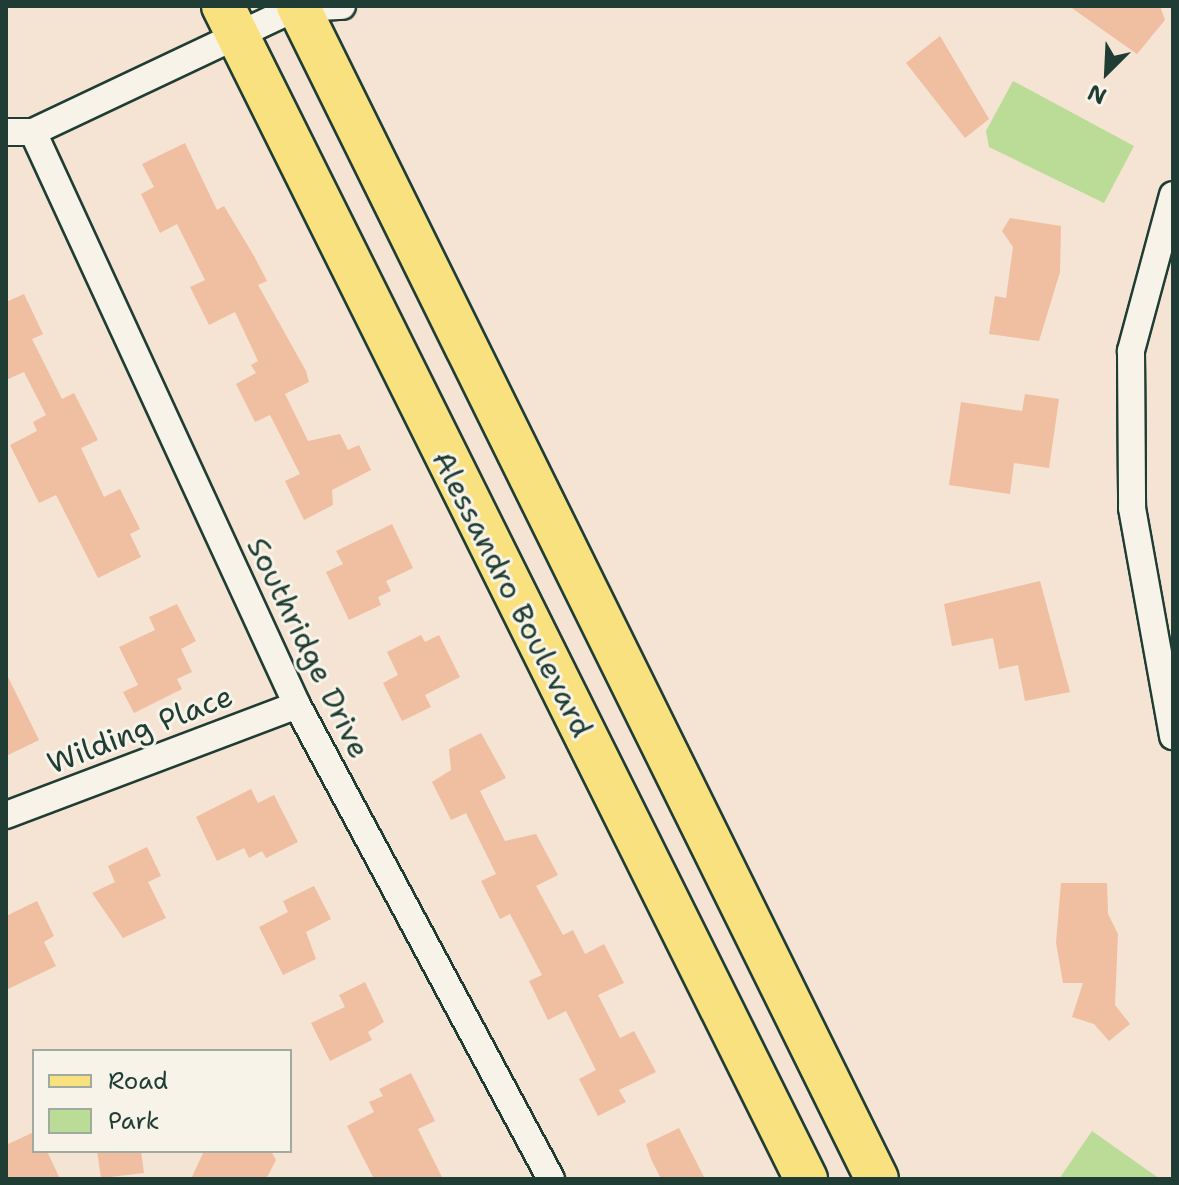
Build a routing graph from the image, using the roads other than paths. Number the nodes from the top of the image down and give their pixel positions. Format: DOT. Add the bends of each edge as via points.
graph roads {
  1 [pos="342,6"];
  2 [pos="299,7"];
  3 [pos="231,22"];
  4 [pos="6,132"];
  5 [pos="33,132"];
  6 [pos="1173,195"];
  7 [pos="297,705"];
  8 [pos="1173,736"];
  9 [pos="6,815"];
  10 [pos="551,1179"];
  11 [pos="806,1179"];
  12 [pos="877,1179"];
  1 -- 2 [label="street"];
  2 -- 3 [label="street"];
  2 -- 12 [label="main road"];
  3 -- 5 [label="street"];
  3 -- 11 [label="main road, Alessandro Boulevard"];
  4 -- 5 [label="street"];
  5 -- 7 [label="street, Southridge Drive"];
  6 -- 8 [label="street" via="1131,351 1132,508"];
  7 -- 9 [label="street, Wilding Place"];
  7 -- 10 [label="street, Southridge Drive"];
}
